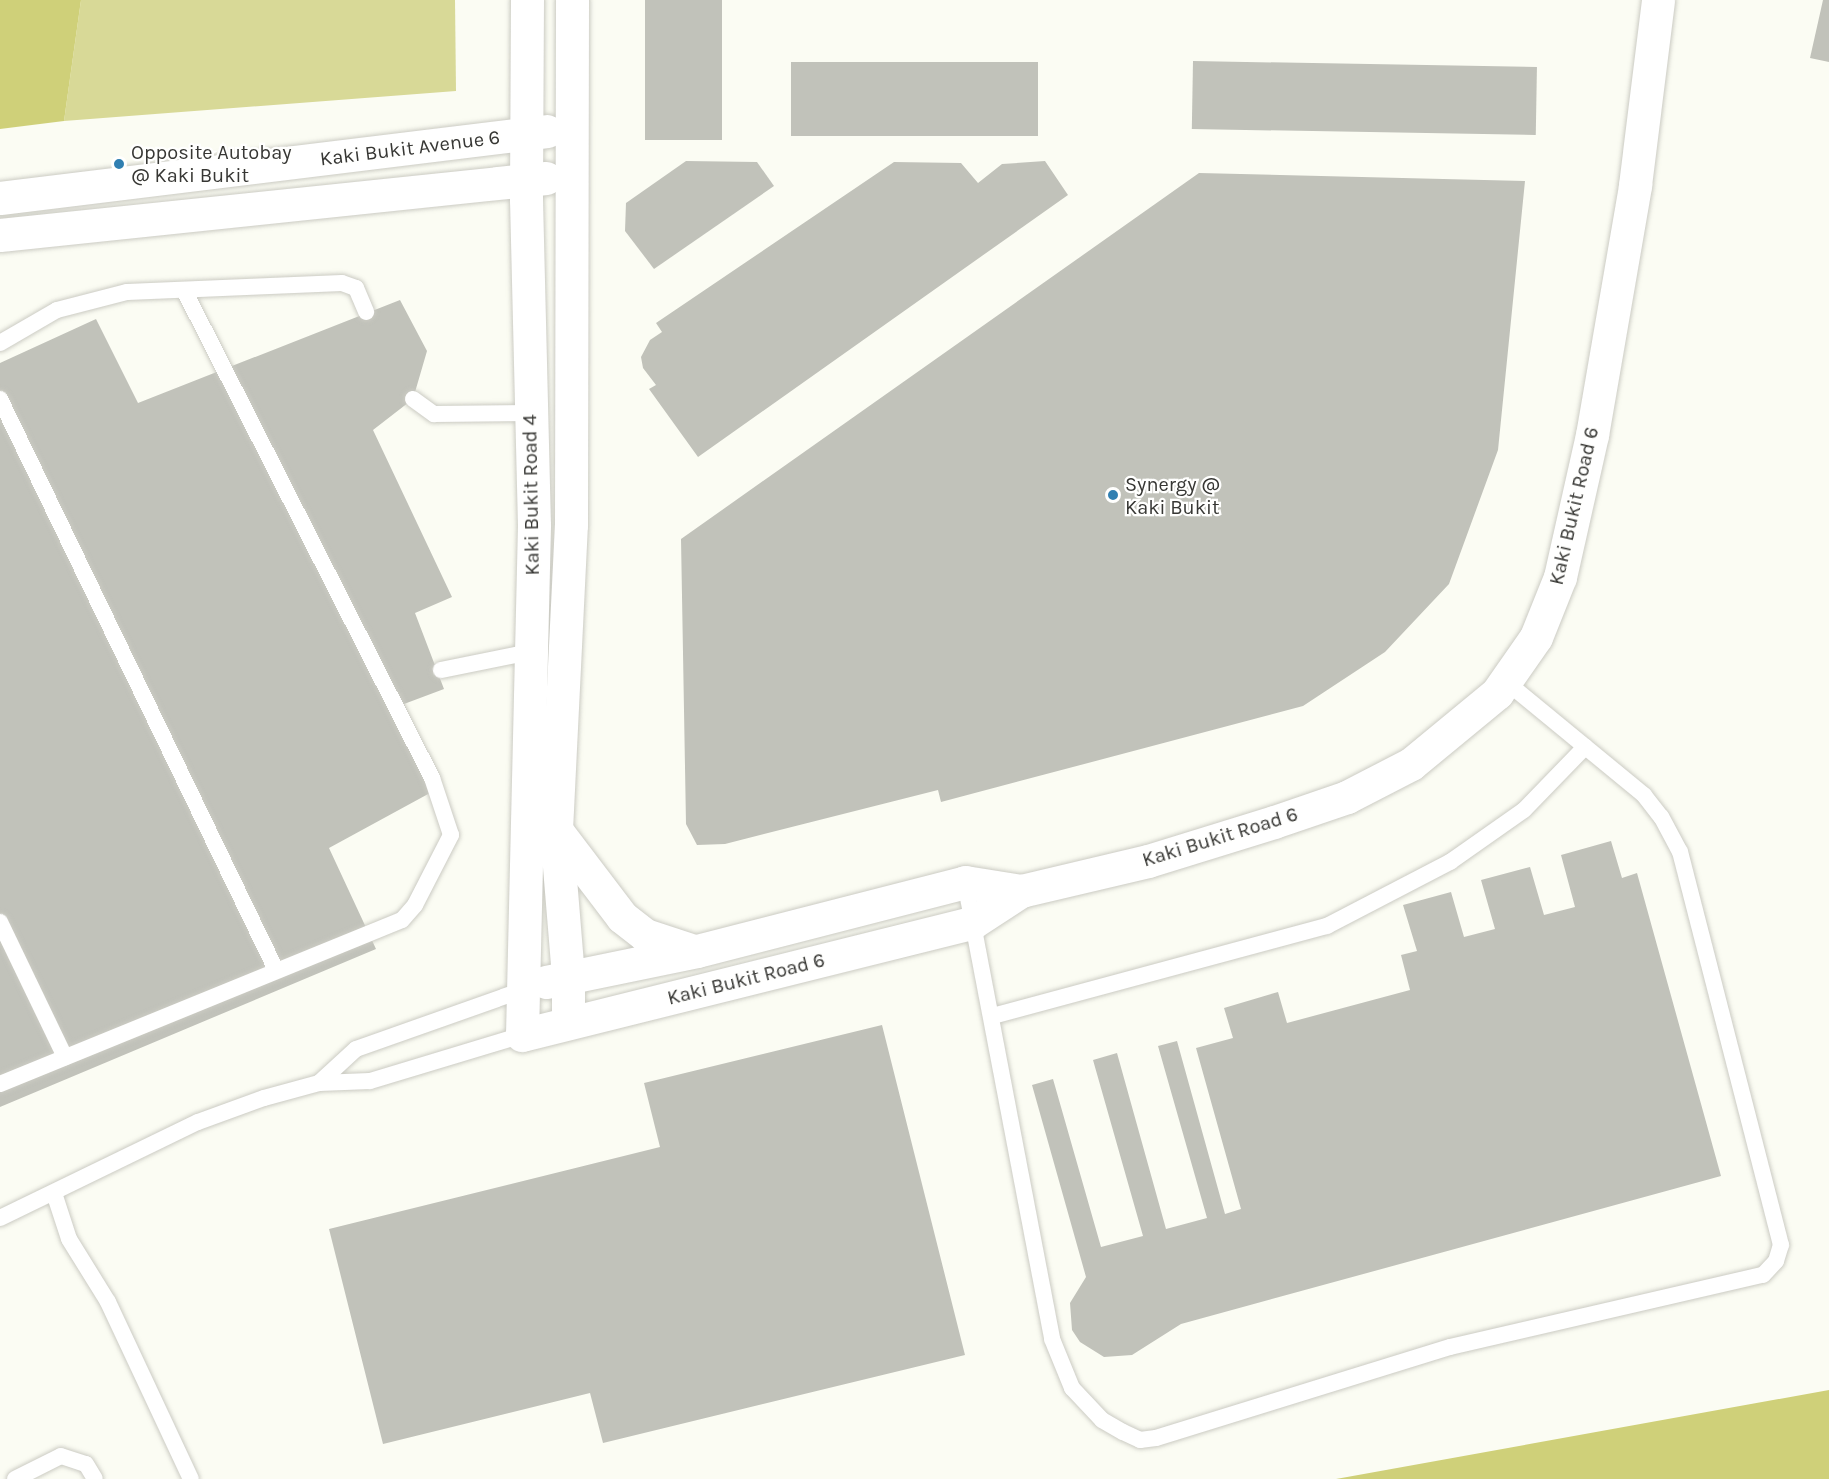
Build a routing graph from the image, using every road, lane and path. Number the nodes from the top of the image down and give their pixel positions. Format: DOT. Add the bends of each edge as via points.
graph roads {
  1 [pos="527,0"];
  2 [pos="572,0"];
  3 [pos="1658,0"];
  4 [pos="570,129"];
  5 [pos="526,133"];
  6 [pos="569,178"];
  7 [pos="526,179"];
  8 [pos="0,198"];
  9 [pos="0,235"];
  10 [pos="184,290"];
  11 [pos="366,312"];
  12 [pos="0,343"];
  13 [pos="0,399"];
  14 [pos="413,399"];
  15 [pos="529,413"];
  16 [pos="530,652"];
  17 [pos="441,670"];
  18 [pos="1506,681"];
  19 [pos="1585,747"];
  20 [pos="556,830"];
  21 [pos="965,882"];
  22 [pos="1020,891"];
  23 [pos="0,922"];
  24 [pos="972,923"];
  25 [pos="697,951"];
  26 [pos="276,970"];
  27 [pos="568,975"];
  28 [pos="523,990"];
  29 [pos="993,1016"];
  30 [pos="568,1023"];
  31 [pos="522,1035"];
  32 [pos="65,1057"];
  33 [pos="319,1083"];
  34 [pos="0,1084"];
  35 [pos="54,1193"];
  36 [pos="0,1218"];
  37 [pos="15,1479"];
  38 [pos="95,1479"];
  39 [pos="191,1479"];
  1 -- 5 [label="street, Kaki Bukit Road 4"];
  2 -- 4 [label="street, Kaki Bukit Road 4"];
  3 -- 18 [label="street, Kaki Bukit Road 6" via="1635,185 1589,446 1560,577 1536,637"];
  4 -- 5 [label="street, Kaki Bukit Avenue 6"];
  4 -- 6 [label="street, Kaki Bukit Road 4"];
  5 -- 7 [label="street, Kaki Bukit Road 4"];
  5 -- 8 [label="street, Kaki Bukit Avenue 6"];
  6 -- 7 [label="street"];
  6 -- 20 [label="street, Kaki Bukit Road 4" via="571,525"];
  7 -- 9 [label="street"];
  7 -- 15 [label="street, Kaki Bukit Road 4"];
  10 -- 11 [label="lane" via="342,283 356,288"];
  10 -- 12 [label="lane" via="128,292 57,310"];
  10 -- 26 [label="lane" via="432,778 451,835 415,905 402,920"];
  13 -- 26 [label="lane"];
  14 -- 15 [label="lane" via="434,414"];
  15 -- 16 [label="street, Kaki Bukit Road 4" via="534,525"];
  16 -- 17 [label="lane"];
  16 -- 28 [label="street, Kaki Bukit Road 4"];
  18 -- 19 [label="lane"];
  18 -- 22 [label="street, Kaki Bukit Road 6" via="1450,735 1411,764 1347,797 1148,861"];
  19 -- 29 [label="lane" via="1524,810 1450,862 1327,926"];
  19 -- 29 [label="lane" via="1644,795 1680,852 1781,1245 1776,1261 1763,1275 1450,1347 1140,1440 1102,1420 1072,1388 1052,1339"];
  20 -- 25 [label="street" via="622,917 645,935"];
  20 -- 27 [label="street, Kaki Bukit Road 4"];
  21 -- 22 [label="street, Kaki Bukit Road 6"];
  21 -- 24 [label="lane"];
  21 -- 25 [label="street, Kaki Bukit Road 6"];
  22 -- 24 [label="street, Kaki Bukit Road 6"];
  23 -- 32 [label="lane"];
  24 -- 29 [label="lane"];
  24 -- 30 [label="street, Kaki Bukit Road 6"];
  25 -- 27 [label="street, Kaki Bukit Road 6"];
  26 -- 32 [label="lane"];
  27 -- 28 [label="street"];
  27 -- 30 [label="street, Kaki Bukit Road 4"];
  28 -- 31 [label="street, Kaki Bukit Road 4"];
  28 -- 33 [label="lane" via="365,1045"];
  30 -- 31 [label="street"];
  31 -- 33 [label="lane" via="370,1081"];
  32 -- 34 [label="lane"];
  33 -- 35 [label="lane" via="198,1122"];
  35 -- 36 [label="lane"];
  35 -- 39 [label="lane" via="69,1239 108,1302"];
  37 -- 38 [label="lane" via="61,1456 86,1464"];
}
